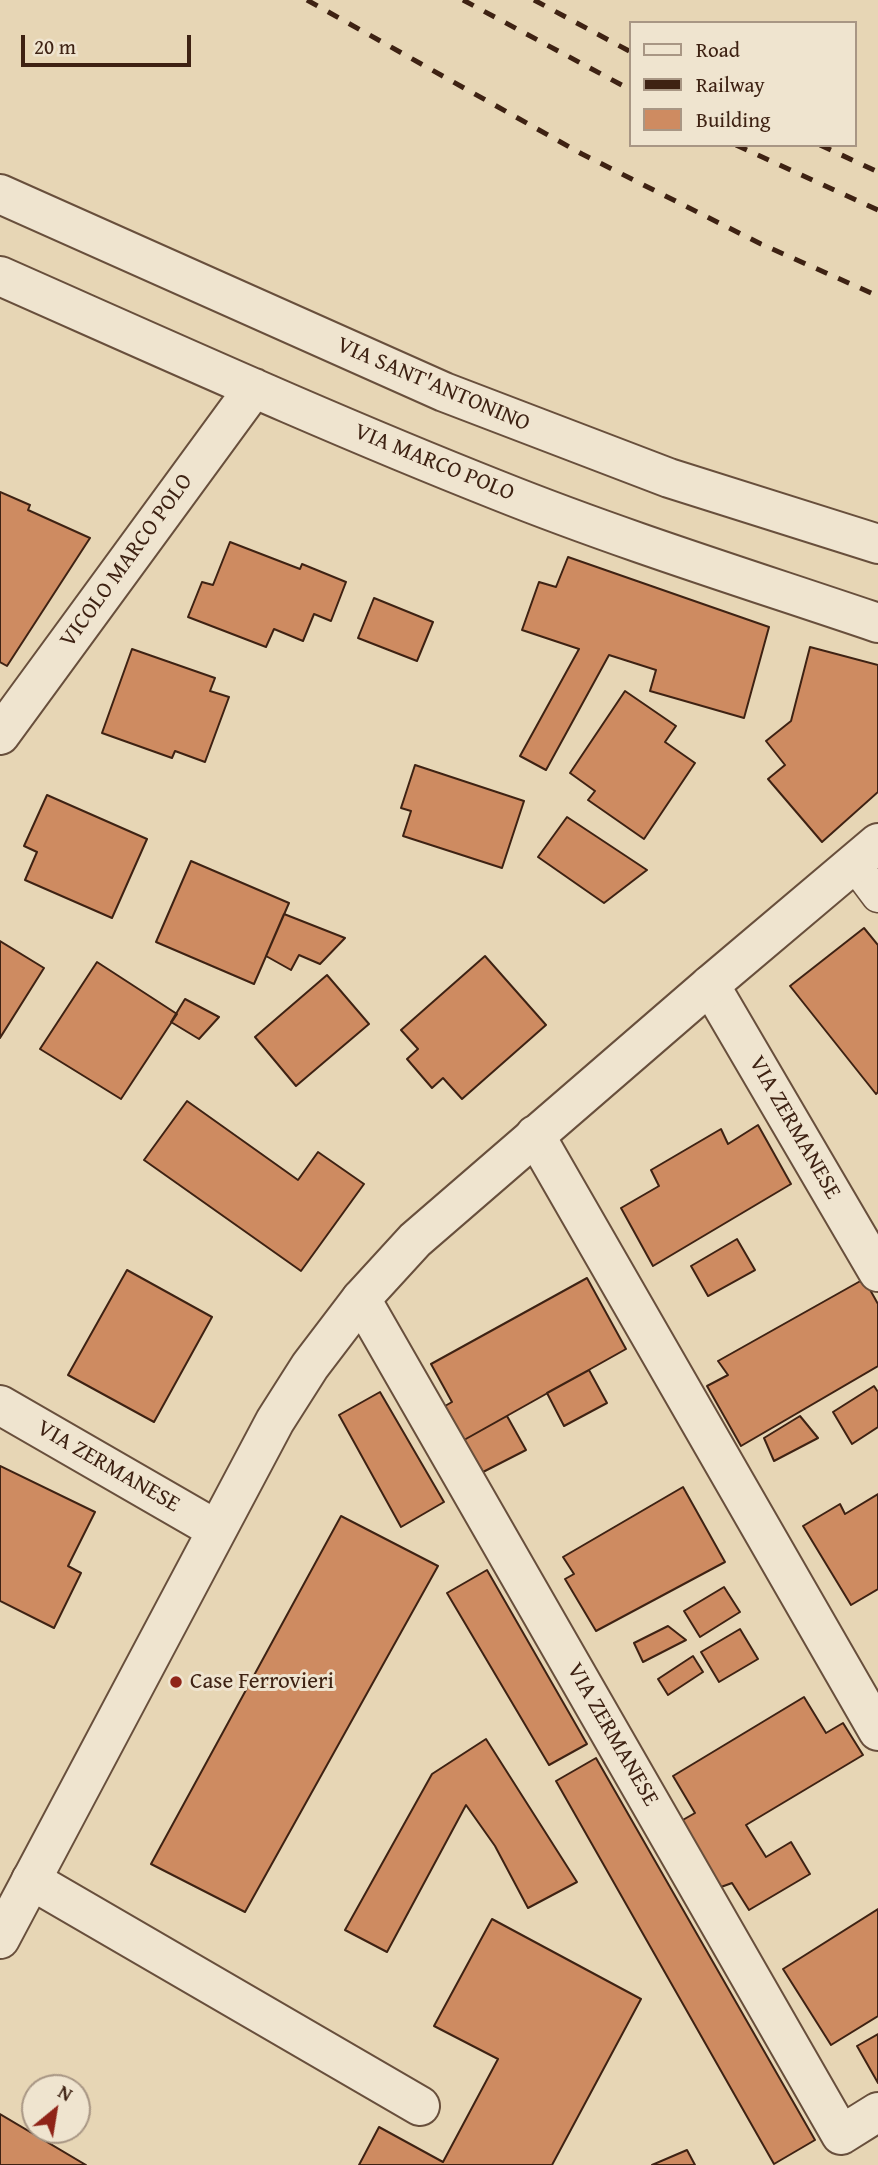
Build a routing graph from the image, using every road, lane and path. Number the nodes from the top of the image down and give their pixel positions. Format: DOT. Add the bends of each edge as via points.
graph roads {
  1 [pos="0,194"];
  2 [pos="0,276"];
  3 [pos="254,388"];
  4 [pos="878,544"];
  5 [pos="878,623"];
  6 [pos="0,735"];
  7 [pos="866,854"];
  8 [pos="878,896"];
  9 [pos="710,985"];
  10 [pos="535,1136"];
  11 [pos="878,1272"];
  12 [pos="361,1298"];
  13 [pos="0,1405"];
  14 [pos="215,1529"];
  15 [pos="878,1731"];
  16 [pos="32,1880"];
  17 [pos="0,1939"];
  18 [pos="420,2106"];
  19 [pos="878,2112"];
  1 -- 4 [label="street, VIA SANT'ANTONINO" via="443,392 669,478"];
  2 -- 3 [label="street, VIA MARCO POLO"];
  3 -- 5 [label="street, VIA MARCO POLO" via="510,495"];
  3 -- 6 [label="street, VICOLO MARCO POLO"];
  7 -- 8 [label="lane"];
  7 -- 9 [label="street"];
  9 -- 10 [label="street"];
  9 -- 11 [label="street, VIA ZERMANESE"];
  10 -- 12 [label="street" via="415,1240"];
  10 -- 15 [label="street"];
  12 -- 14 [label="street" via="275,1421"];
  12 -- 19 [label="street, VIA ZERMANESE" via="841,2135"];
  13 -- 14 [label="street, VIA ZERMANESE"];
  14 -- 16 [label="street"];
  16 -- 17 [label="street"];
  16 -- 18 [label="street"];
}
